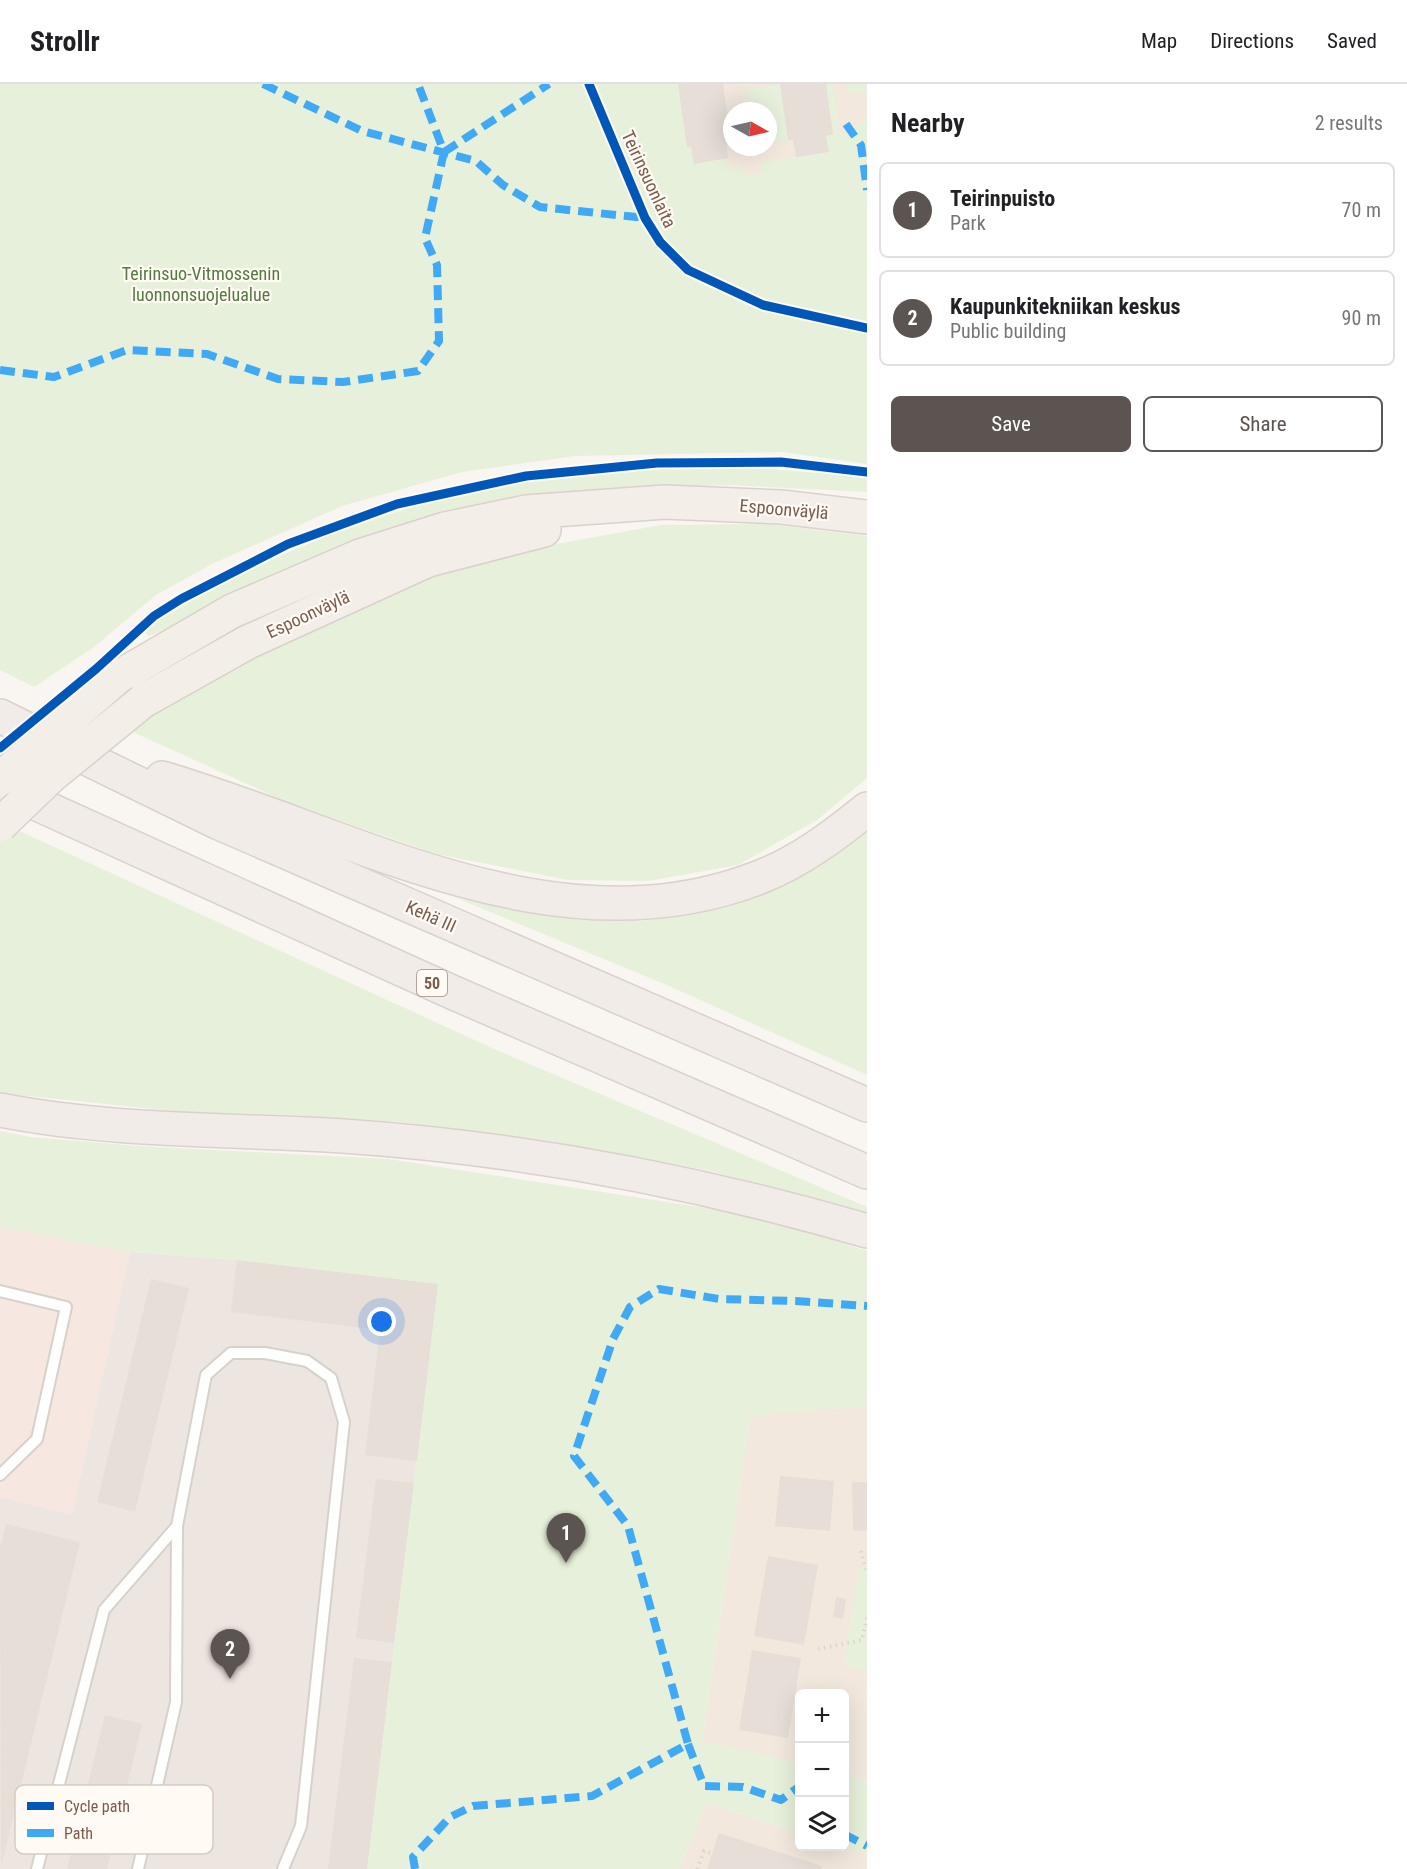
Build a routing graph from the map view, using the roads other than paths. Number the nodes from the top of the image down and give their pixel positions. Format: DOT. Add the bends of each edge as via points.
graph roads {
  1 [pos="665,502"];
  2 [pos="867,517"];
  3 [pos="0,716"];
  4 [pos="62,748"];
  5 [pos="0,779"];
  6 [pos="0,787"];
  7 [pos="867,809"];
  8 [pos="0,825"];
  9 [pos="867,1105"];
  10 [pos="0,1110"];
  11 [pos="867,1172"];
  12 [pos="867,1230"];
  13 [pos="0,1291"];
  14 [pos="0,1475"];
  15 [pos="177,1526"];
  16 [pos="59,1785"];
  17 [pos="157,1785"];
  18 [pos="41,1854"];
  19 [pos="141,1854"];
  20 [pos="37,1869"];
  21 [pos="138,1869"];
  22 [pos="284,1869"];
  1 -- 2 [label="main road, Espoonväylä" via="781,507"];
  1 -- 5 [label="main road, Espoonväylä, bridge" via="526,512 445,529 371,552 232,611 116,680"];
  1 -- 8 [label="main road, Espoonväylä, bridge" via="428,560 248,642 143,701 51,776"];
  3 -- 4 [label="highway, Kehä III"];
  4 -- 7 [label="highway" via="214,793 305,829 459,879 514,893 611,904 665,901 718,891 762,877 806,853"];
  4 -- 9 [label="highway, Kehä III" via="217,822"];
  6 -- 11 [label="highway, 50" via="378,960"];
  10 -- 12 [label="highway" via="93,1123 344,1136 511,1154 624,1170"];
  13 -- 14 [label="lane" via="66,1306 37,1439"];
  15 -- 16 [label="lane" via="104,1610"];
  15 -- 17 [label="lane" via="176,1702"];
  15 -- 22 [label="lane" via="206,1375 231,1353 265,1353 307,1361 331,1378 344,1422 301,1826"];
  18 -- 20 [label="lane"];
  19 -- 21 [label="lane"];
}
